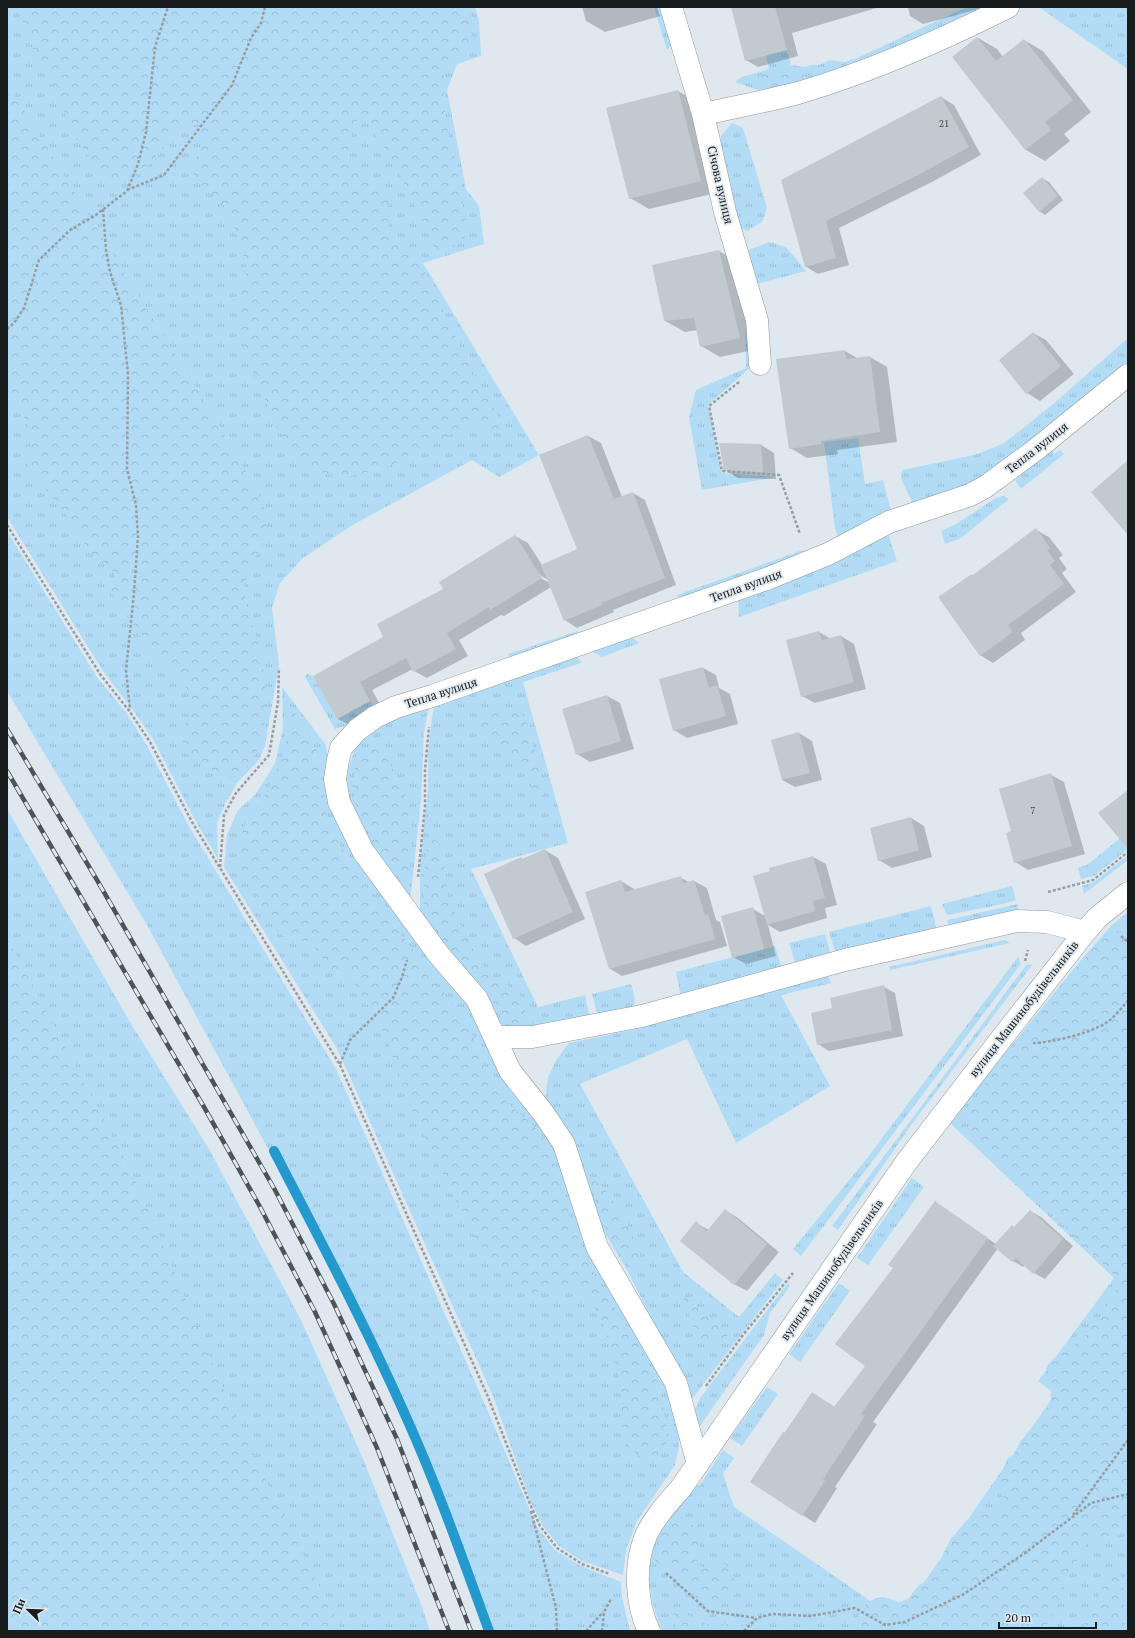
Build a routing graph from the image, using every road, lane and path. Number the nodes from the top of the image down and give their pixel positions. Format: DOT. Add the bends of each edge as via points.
graph roads {
  1 [pos="168,7"];
  2 [pos="265,7"];
  3 [pos="671,7"];
  4 [pos="1008,7"];
  5 [pos="703,114"];
  6 [pos="127,191"];
  7 [pos="103,210"];
  8 [pos="7,329"];
  9 [pos="760,364"];
  10 [pos="1128,375"];
  11 [pos="7,524"];
  12 [pos="810,561"];
  13 [pos="279,668"];
  14 [pos="130,712"];
  15 [pos="220,868"];
  16 [pos="1128,893"];
  17 [pos="1084,932"];
  18 [pos="1128,1001"];
  19 [pos="1005,1034"];
  20 [pos="494,1037"];
  21 [pos="1128,1440"];
  22 [pos="698,1464"];
  23 [pos="1128,1494"];
  24 [pos="530,1504"];
  25 [pos="1072,1517"];
  26 [pos="639,1571"];
  27 [pos="604,1612"];
  28 [pos="756,1618"];
  29 [pos="557,1631"];
  30 [pos="586,1631"];
  31 [pos="649,1631"];
  32 [pos="744,1631"];
  1 -- 6 [label="path" via="155,47 146,132 138,164"];
  2 -- 6 [label="path" via="261,23 232,85 164,175"];
  3 -- 5 [label="street, Січова вулиця"];
  4 -- 5 [label="street" via="884,64 798,93"];
  5 -- 9 [label="street, Січова вулиця" via="725,212 757,320"];
  6 -- 7 [label="path"];
  7 -- 8 [label="path" via="70,230 38,260 24,308"];
  7 -- 14 [label="path" via="110,272 121,305 128,374 127,469 136,505 138,537 126,670"];
  9 -- 12 [label="path" via="710,406 722,471 779,475"];
  10 -- 12 [label="street, Тепла вулиця" via="986,487 970,495 889,522"];
  11 -- 14 [label="path" via="100,674"];
  12 -- 20 [label="street, Тепла вулиця" via="720,596 396,707 374,717 357,730 342,748 335,779 339,802 363,851 439,955 477,999"];
  13 -- 15 [label="path" via="278,702 269,755 236,793 224,815"];
  14 -- 15 [label="path" via="150,742 192,822"];
  15 -- 24 [label="path" via="340,1065 488,1397"];
  16 -- 17 [label="street, вулиця Машинобудівельників"];
  17 -- 19 [label="street, вулиця Машинобудівельників"];
  17 -- 20 [label="street, вулиця Машинобудівельників" via="1047,922 1017,921 845,960 635,1018 532,1037"];
  18 -- 19 [label="path" via="1106,1023 1076,1035 1042,1043 1023,1044 1015,1042"];
  19 -- 22 [label="street, вулиця Машинобудівельників" via="905,1164"];
  20 -- 22 [label="street" via="510,1071 564,1144 597,1247 676,1383"];
  21 -- 25 [label="path"];
  22 -- 26 [label="street, вулиця Машинобудівельників" via="645,1538"];
  23 -- 25 [label="path" via="1091,1503"];
  24 -- 26 [label="path" via="540,1526 557,1548 582,1564 623,1578"];
  24 -- 29 [label="path" via="556,1608"];
  25 -- 28 [label="path" via="1025,1554 964,1594 905,1622 885,1625 855,1608 811,1616 772,1614"];
  26 -- 28 [label="path" via="669,1574 708,1611"];
  26 -- 31 [label="street, вулиця Машинобудівельників" via="641,1606"];
  27 -- 30 [label="path"];
  28 -- 32 [label="path"];
}
